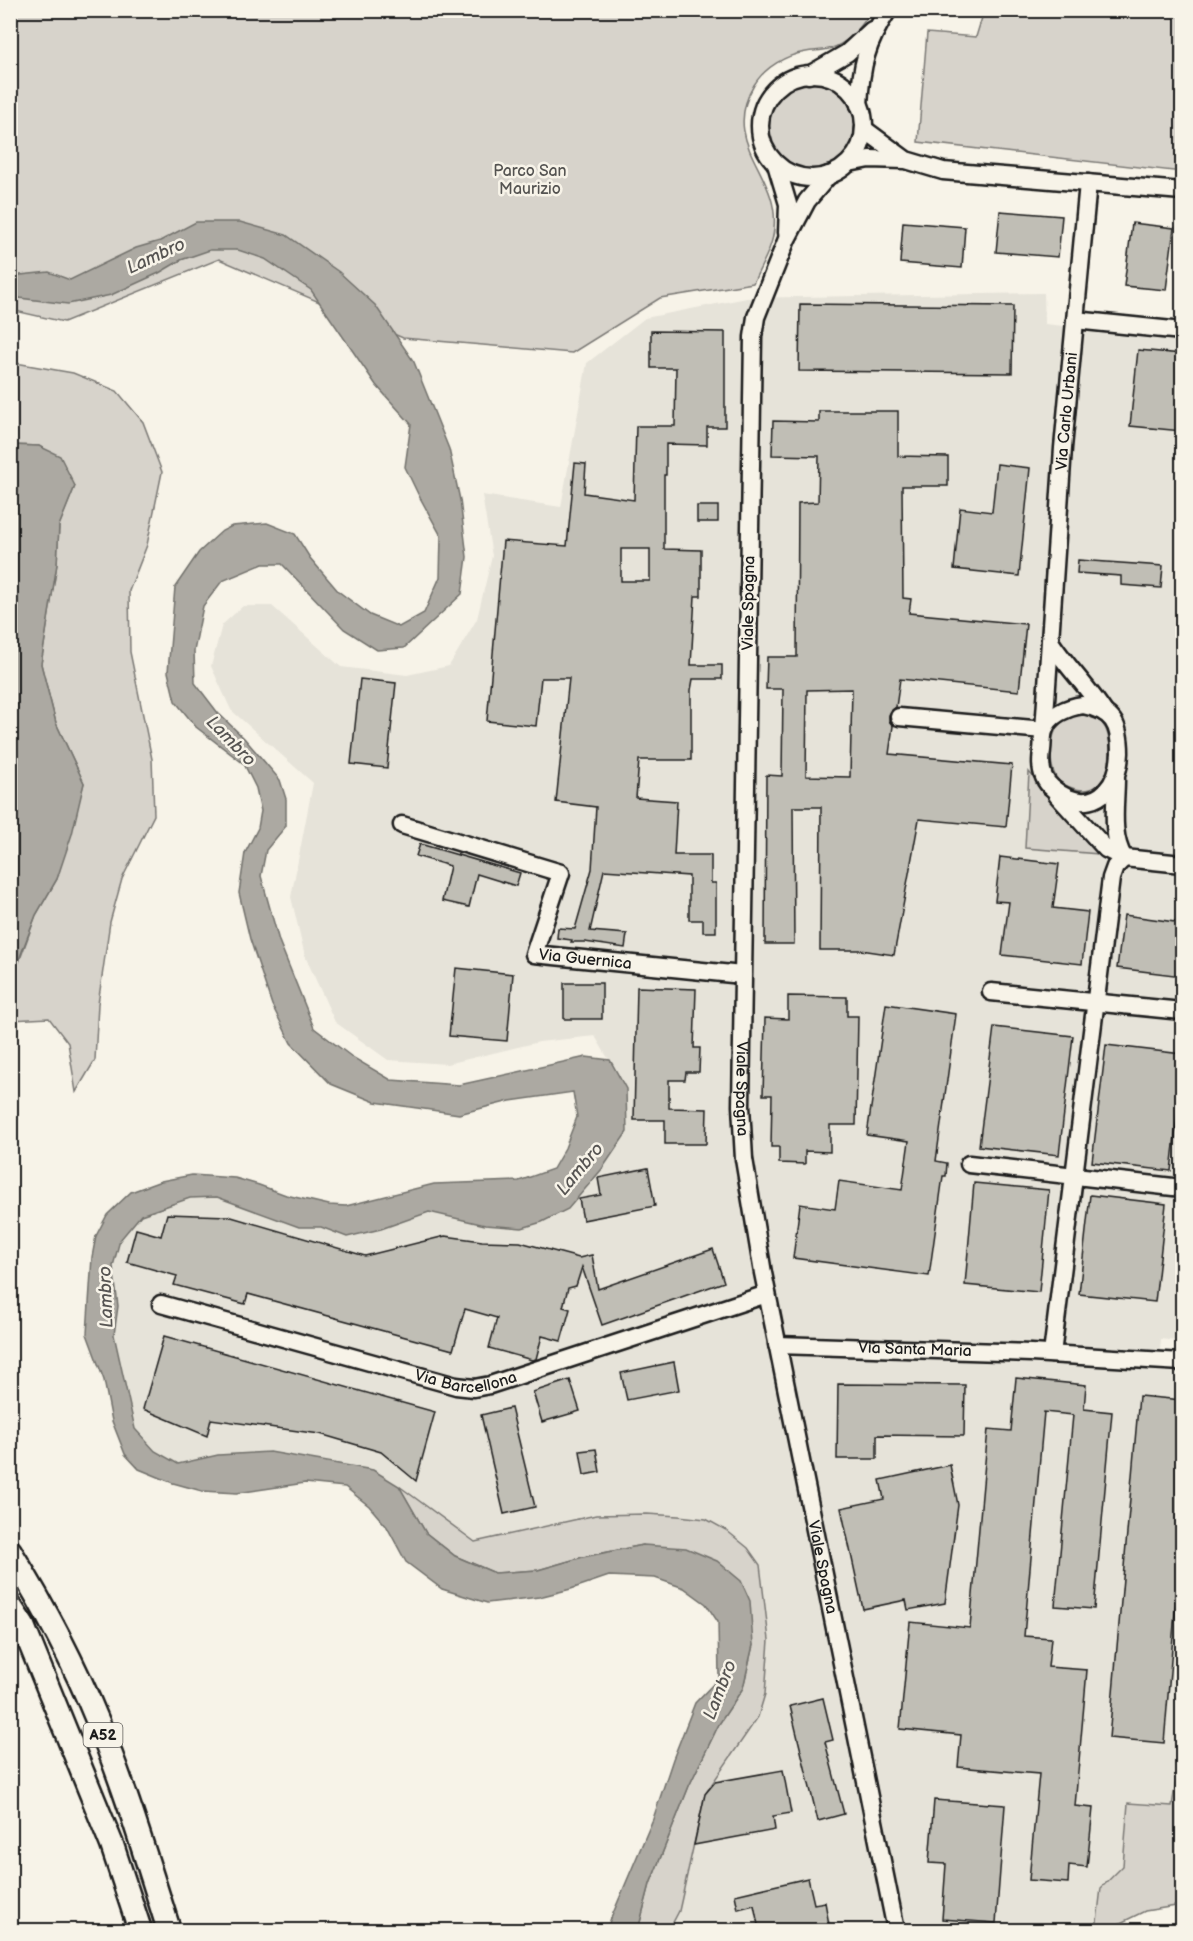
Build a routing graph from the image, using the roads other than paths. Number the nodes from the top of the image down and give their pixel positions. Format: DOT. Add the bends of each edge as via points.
graph roads {
  1 [pos="884,17"];
  2 [pos="809,75"];
  3 [pos="859,105"];
  4 [pos="864,129"];
  5 [pos="906,160"];
  6 [pos="849,163"];
  7 [pos="776,164"];
  8 [pos="829,176"];
  9 [pos="1088,183"];
  10 [pos="1182,191"];
  11 [pos="787,239"];
  12 [pos="1075,320"];
  13 [pos="1182,331"];
  14 [pos="1050,641"];
  15 [pos="1104,712"];
  16 [pos="899,717"];
  17 [pos="1044,730"];
  18 [pos="1116,778"];
  19 [pos="1052,789"];
  20 [pos="402,825"];
  21 [pos="1124,858"];
  22 [pos="1182,864"];
  23 [pos="742,975"];
  24 [pos="991,992"];
  25 [pos="1095,1002"];
  26 [pos="1182,1011"];
  27 [pos="969,1164"];
  28 [pos="1074,1176"];
  29 [pos="1182,1188"];
  30 [pos="767,1294"];
  31 [pos="161,1304"];
  32 [pos="777,1345"];
  33 [pos="1052,1354"];
  34 [pos="1182,1362"];
  35 [pos="10,1551"];
  36 [pos="10,1606"];
  37 [pos="140,1930"];
  38 [pos="169,1930"];
  39 [pos="896,1930"];
  1 -- 2 [label="street" via="847,53"];
  1 -- 3 [label="street" via="865,53"];
  2 -- 3 [label="street" via="838,82"];
  2 -- 7 [label="street" via="782,84 762,112 763,145"];
  3 -- 4 [label="street"];
  4 -- 5 [label="street"];
  4 -- 6 [label="street" via="859,148"];
  5 -- 6 [label="street"];
  5 -- 9 [label="street" via="943,171"];
  6 -- 8 [label="street"];
  7 -- 8 [label="street" via="798,176"];
  7 -- 11 [label="street, Viale Spagna" via="788,204"];
  8 -- 11 [label="street, Viale Spagna" via="807,201"];
  9 -- 10 [label="street"];
  9 -- 12 [label="street, Via Carlo Urbani"];
  11 -- 23 [label="street, Viale Spagna" via="756,317 753,337"];
  12 -- 13 [label="street"];
  12 -- 14 [label="street, Via Carlo Urbani"];
  14 -- 15 [label="street"];
  14 -- 17 [label="street, Via Carlo Urbani"];
  15 -- 17 [label="street" via="1095,707 1072,706 1062,710"];
  15 -- 18 [label="street" via="1120,732"];
  16 -- 17 [label="street"];
  17 -- 19 [label="street" via="1041,763"];
  18 -- 19 [label="street" via="1102,794 1083,801"];
  18 -- 21 [label="street" via="1115,829 1117,846"];
  19 -- 21 [label="street" via="1106,849"];
  20 -- 23 [label="street, Via Guernica" via="561,873 534,954"];
  21 -- 22 [label="street"];
  21 -- 25 [label="street" via="1111,878"];
  23 -- 30 [label="street, Viale Spagna" via="744,1159"];
  24 -- 25 [label="street"];
  25 -- 26 [label="street"];
  25 -- 28 [label="street"];
  27 -- 28 [label="street"];
  28 -- 29 [label="street"];
  28 -- 33 [label="street"];
  30 -- 31 [label="street, Via Barcellona" via="474,1388"];
  30 -- 32 [label="street, Viale Spagna"];
  32 -- 33 [label="street, Via Santa Maria"];
  32 -- 39 [label="street, Viale Spagna"];
  33 -- 34 [label="street, Via Santa Maria"];
  35 -- 38 [label="highway, A52" via="73,1665 98,1722"];
  36 -- 37 [label="highway, A52" via="23,1626 112,1845"];
}
